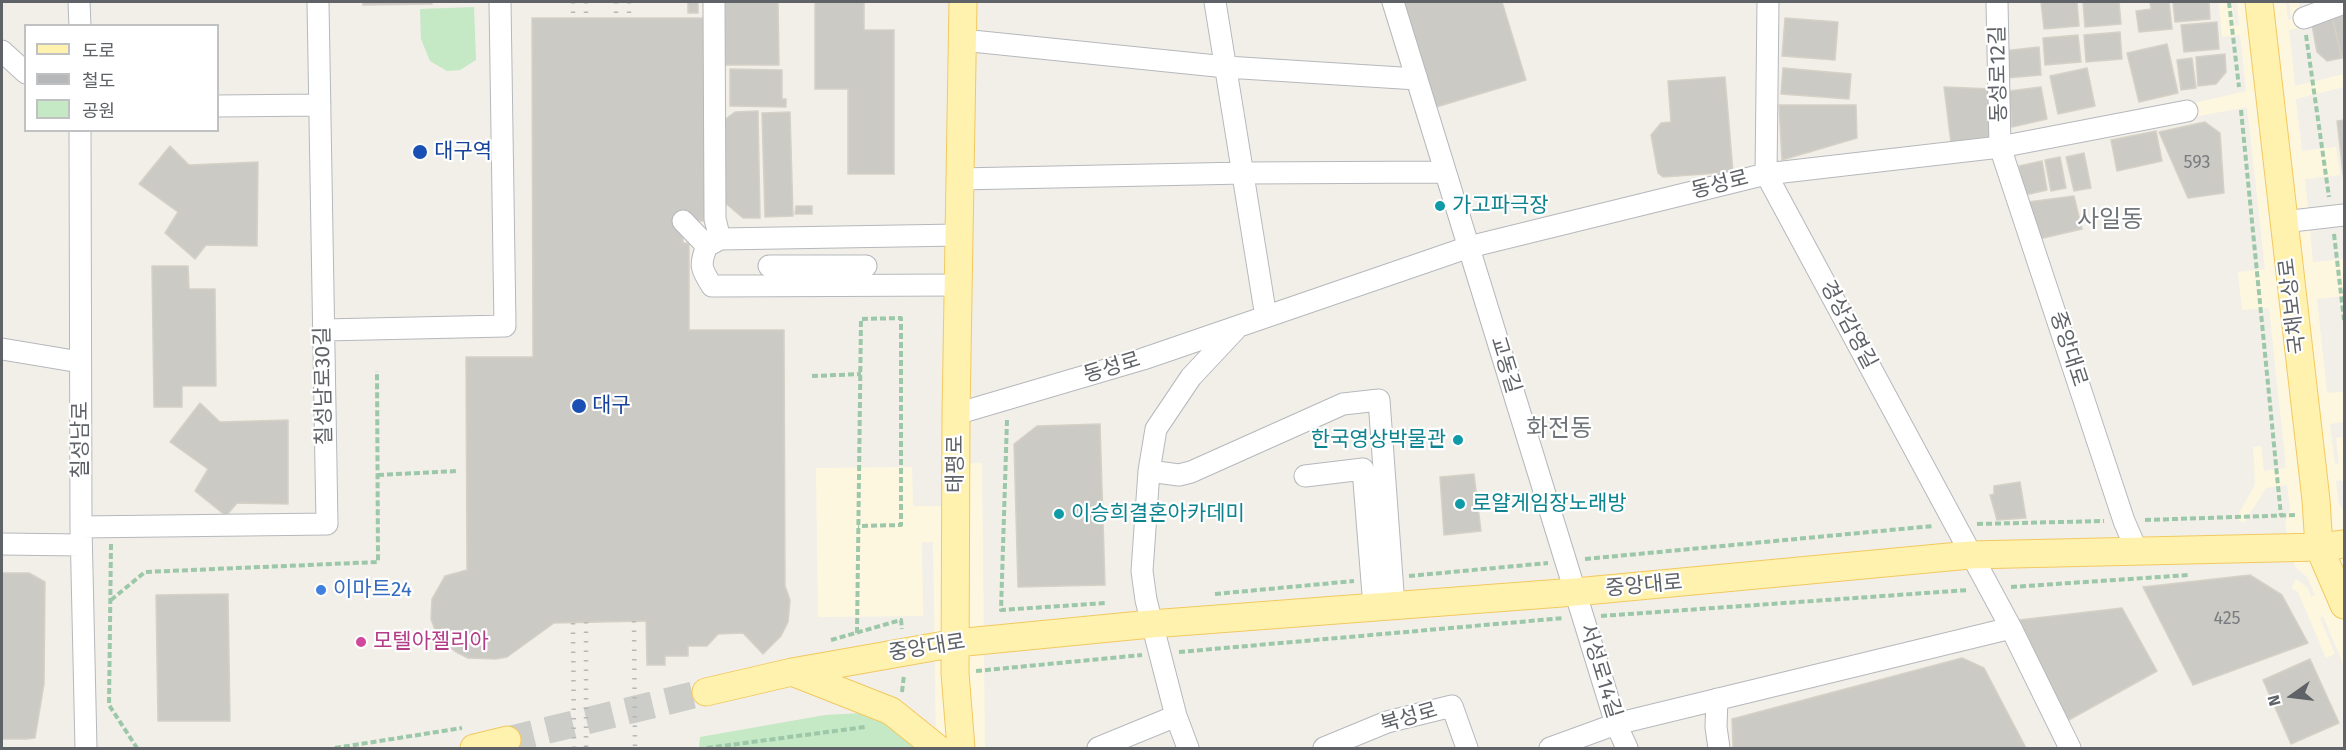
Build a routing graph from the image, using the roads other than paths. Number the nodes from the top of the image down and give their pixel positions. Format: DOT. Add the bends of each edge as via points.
graph roads {
  1 [pos="80,2"];
  2 [pos="318,2"];
  3 [pos="500,2"];
  4 [pos="963,2"];
  5 [pos="1215,2"];
  6 [pos="1393,2"];
  7 [pos="1768,2"];
  8 [pos="1997,2"];
  9 [pos="2259,2"];
  10 [pos="2344,3"];
  11 [pos="714,4"];
  12 [pos="2304,18"];
  13 [pos="80,24"];
  14 [pos="962,40"];
  15 [pos="2,51"];
  16 [pos="1226,67"];
  17 [pos="24,71"];
  18 [pos="1417,79"];
  19 [pos="320,105"];
  20 [pos="219,106"];
  21 [pos="2187,111"];
  22 [pos="80,132"];
  23 [pos="2000,147"];
  24 [pos="1445,172"];
  25 [pos="1244,173"];
  26 [pos="1766,174"];
  27 [pos="960,179"];
  28 [pos="2344,215"];
  29 [pos="683,221"];
  30 [pos="2283,222"];
  31 [pos="959,236"];
  32 [pos="772,238"];
  33 [pos="713,242"];
  34 [pos="1468,247"];
  35 [pos="866,266"];
  36 [pos="768,277"];
  37 [pos="958,285"];
  38 [pos="1266,317"];
  39 [pos="1239,326"];
  40 [pos="324,330"];
  41 [pos="2,349"];
  42 [pos="80,362"];
  43 [pos="956,414"];
  44 [pos="1149,471"];
  45 [pos="1305,476"];
  46 [pos="81,536"];
  47 [pos="2,544"];
  48 [pos="2332,546"];
  49 [pos="2137,551"];
  50 [pos="1970,555"];
  51 [pos="1580,604"];
  52 [pos="2344,605"];
  53 [pos="1384,607"];
  54 [pos="1151,624"];
  55 [pos="2011,628"];
  56 [pos="956,643"];
  57 [pos="792,672"];
  58 [pos="706,692"];
  59 [pos="1717,699"];
  60 [pos="1176,716"];
  61 [pos="1616,724"];
  62 [pos="473,738"];
  63 [pos="507,740"];
  64 [pos="86,748"];
  65 [pos="937,748"];
  66 [pos="961,748"];
  67 [pos="1098,748"];
  68 [pos="1188,748"];
  69 [pos="1324,748"];
  70 [pos="1467,748"];
  71 [pos="1550,748"];
  72 [pos="1627,748"];
  73 [pos="1719,748"];
  74 [pos="2070,748"];
  1 -- 13 [label="street"];
  2 -- 19 [label="street, 칠성남로30길"];
  3 -- 40 [label="street" via="505,326"];
  4 -- 14 [label="main road, 태평로"];
  5 -- 16 [label="street"];
  6 -- 18 [label="street, 교동길"];
  7 -- 26 [label="street, 경상감영길"];
  8 -- 23 [label="street, 동성로12길"];
  9 -- 30 [label="main road, 국채보상로"];
  10 -- 12 [label="street"];
  11 -- 33 [label="street"];
  14 -- 16 [label="street"];
  14 -- 27 [label="main road, 태평로"];
  15 -- 17 [label="street"];
  16 -- 18 [label="street"];
  16 -- 25 [label="street"];
  18 -- 24 [label="street, 교동길"];
  19 -- 20 [label="street"];
  19 -- 40 [label="street, 칠성남로30길"];
  21 -- 23 [label="street, 동성로"];
  22 -- 42 [label="street, 칠성남로"];
  23 -- 26 [label="street, 동성로"];
  23 -- 49 [label="street, 중앙대로"];
  24 -- 25 [label="street"];
  24 -- 34 [label="street, 교동길"];
  25 -- 27 [label="street"];
  25 -- 38 [label="street"];
  26 -- 34 [label="street, 동성로"];
  26 -- 50 [label="street, 경상감영길"];
  27 -- 31 [label="main road, 태평로"];
  28 -- 30 [label="street"];
  29 -- 33 [label="street"];
  30 -- 48 [label="main road, 국채보상로" via="2318,515"];
  31 -- 32 [label="street"];
  31 -- 37 [label="main road, 태평로"];
  32 -- 33 [label="street"];
  32 -- 36 [label="street"];
  33 -- 36 [label="street" via="701,261 712,286"];
  34 -- 38 [label="street, 동성로"];
  34 -- 51 [label="street, 교동길"];
  35 -- 36 [label="street"];
  36 -- 37 [label="street"];
  37 -- 43 [label="main road, 태평로"];
  38 -- 39 [label="street, 동성로"];
  39 -- 43 [label="street, 동성로" via="1143,359"];
  39 -- 44 [label="street" via="1191,377 1156,429"];
  40 -- 46 [label="street, 칠성남로30길" via="327,524 111,526"];
  41 -- 42 [label="street"];
  42 -- 46 [label="street, 칠성남로"];
  43 -- 56 [label="main road, 태평로"];
  44 -- 53 [label="street" via="1191,472 1343,404 1379,400"];
  44 -- 54 [label="street" via="1142,571"];
  45 -- 53 [label="street" via="1363,469"];
  46 -- 47 [label="street, 칠성남로30길"];
  46 -- 64 [label="street, 칠성남로"];
  48 -- 49 [label="main road, 중앙대로"];
  48 -- 52 [label="main road, 국채보상로"];
  49 -- 50 [label="main road, 중앙대로"];
  50 -- 51 [label="main road, 중앙대로"];
  50 -- 55 [label="street, 경상감영길"];
  51 -- 53 [label="main road, 중앙대로"];
  51 -- 61 [label="street, 서성로14길"];
  53 -- 54 [label="main road, 중앙대로"];
  54 -- 56 [label="main road, 중앙대로"];
  54 -- 60 [label="street"];
  55 -- 59 [label="street"];
  55 -- 74 [label="street, 경상감영길"];
  56 -- 57 [label="main road, 중앙대로"];
  56 -- 66 [label="main road, 태평로"];
  57 -- 58 [label="main road, 중앙대로"];
  57 -- 65 [label="main road" via="891,711"];
  59 -- 61 [label="street"];
  59 -- 73 [label="street"];
  60 -- 67 [label="street"];
  60 -- 68 [label="street"];
  61 -- 71 [label="street"];
  61 -- 72 [label="street, 서성로14길"];
  62 -- 63 [label="main road"];
  69 -- 70 [label="street, 북성로" via="1387,722 1452,706"];
}
